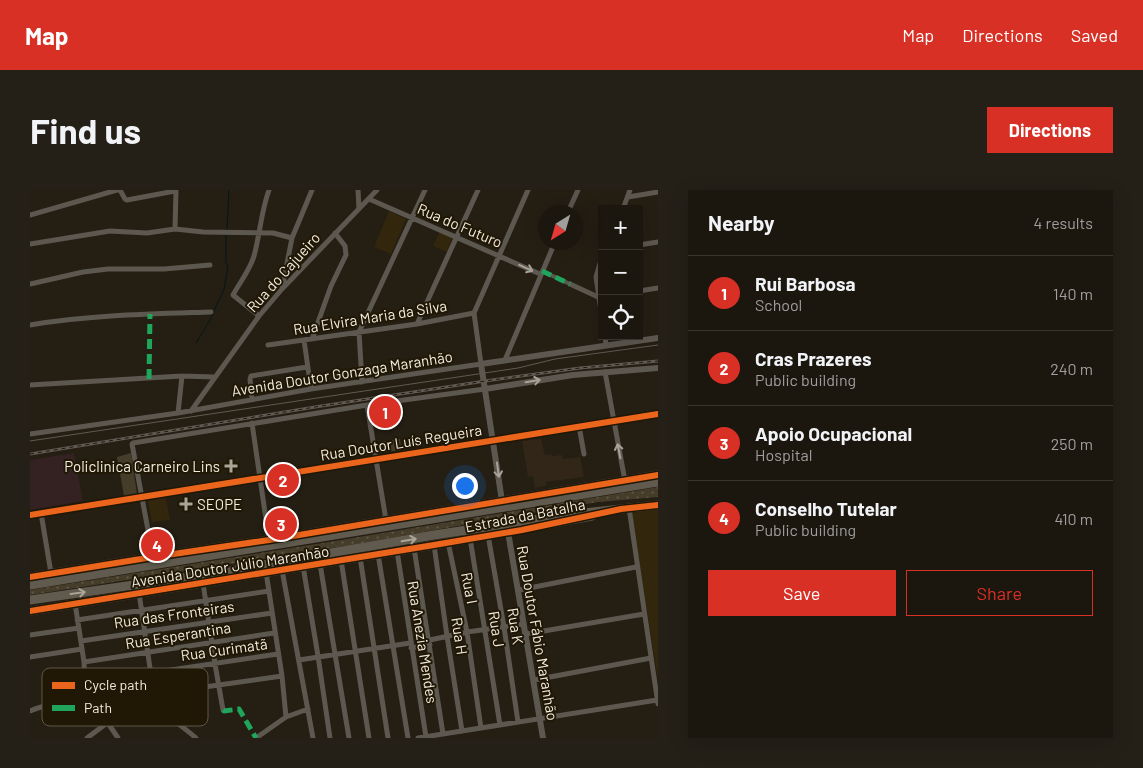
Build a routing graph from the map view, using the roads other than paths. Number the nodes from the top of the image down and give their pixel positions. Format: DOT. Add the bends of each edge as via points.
graph roads {
  1 [pos="119,190"];
  2 [pos="269,190"];
  3 [pos="312,190"];
  4 [pos="358,190"];
  5 [pos="377,190"];
  6 [pos="425,190"];
  7 [pos="478,190"];
  8 [pos="528,190"];
  9 [pos="578,190"];
  10 [pos="630,190"];
  11 [pos="176,191"];
  12 [pos="658,192"];
  13 [pos="628,197"];
  14 [pos="369,198"];
  15 [pos="571,205"];
  16 [pos="625,205"];
  17 [pos="359,209"];
  18 [pos="30,215"];
  19 [pos="412,218"];
  20 [pos="175,229"];
  21 [pos="258,232"];
  22 [pos="335,233"];
  23 [pos="292,238"];
  24 [pos="457,238"];
  25 [pos="658,242"];
  26 [pos="30,244"];
  27 [pos="643,244"];
  28 [pos="551,250"];
  29 [pos="499,256"];
  30 [pos="210,265"];
  31 [pos="598,270"];
  32 [pos="541,273"];
  33 [pos="30,284"];
  34 [pos="570,284"];
  35 [pos="598,286"];
  36 [pos="658,288"];
  37 [pos="282,290"];
  38 [pos="643,290"];
  39 [pos="598,295"];
  40 [pos="211,312"];
  41 [pos="474,313"];
  42 [pos="260,316"];
  43 [pos="30,324"];
  44 [pos="417,324"];
  45 [pos="359,332"];
  46 [pos="658,338"];
  47 [pos="312,339"];
  48 [pos="304,340"];
  49 [pos="605,340"];
  50 [pos="268,345"];
  51 [pos="606,346"];
  52 [pos="505,360"];
  53 [pos="481,364"];
  54 [pos="308,367"];
  55 [pos="658,368"];
  56 [pos="605,372"];
  57 [pos="182,376"];
  58 [pos="214,376"];
  59 [pos="362,382"];
  60 [pos="30,385"];
  61 [pos="311,389"];
  62 [pos="485,389"];
  63 [pos="252,399"];
  64 [pos="367,405"];
  65 [pos="191,411"];
  66 [pos="178,414"];
  67 [pos="658,414"];
  68 [pos="613,420"];
  69 [pos="252,423"];
  70 [pos="580,426"];
  71 [pos="30,434"];
  72 [pos="494,440"];
  73 [pos="584,454"];
  74 [pos="376,460"];
  75 [pos="658,475"];
  76 [pos="260,477"];
  77 [pos="625,481"];
  78 [pos="658,482"];
  79 [pos="142,497"];
  80 [pos="502,501"];
  81 [pos="658,505"];
  82 [pos="625,509"];
  83 [pos="41,513"];
  84 [pos="30,515"];
  85 [pos="386,520"];
  86 [pos="508,532"];
  87 [pos="488,535"];
  88 [pos="470,538"];
  89 [pos="269,540"];
  90 [pos="448,542"];
  91 [pos="434,545"];
  92 [pos="414,548"];
  93 [pos="397,551"];
  94 [pos="378,554"];
  95 [pos="153,557"];
  96 [pos="360,557"];
  97 [pos="341,560"];
  98 [pos="320,564"];
  99 [pos="303,566"];
  100 [pos="636,567"];
  101 [pos="282,570"];
  102 [pos="266,572"];
  103 [pos="51,573"];
  104 [pos="30,577"];
  105 [pos="203,583"];
  106 [pos="30,585"];
  107 [pos="519,590"];
  108 [pos="268,591"];
  109 [pos="139,593"];
  110 [pos="30,600"];
  111 [pos="206,601"];
  112 [pos="75,603"];
  113 [pos="142,610"];
  114 [pos="30,611"];
  115 [pos="272,613"];
  116 [pos="644,614"];
  117 [pos="77,620"];
  118 [pos="209,621"];
  119 [pos="524,624"];
  120 [pos="504,627"];
  121 [pos="79,628"];
  122 [pos="485,629"];
  123 [pos="145,632"];
  124 [pos="466,632"];
  125 [pos="274,633"];
  126 [pos="526,634"];
  127 [pos="30,635"];
  128 [pos="447,636"];
  129 [pos="81,641"];
  130 [pos="430,642"];
  131 [pos="212,643"];
  132 [pos="392,645"];
  133 [pos="410,645"];
  134 [pos="374,647"];
  135 [pos="82,649"];
  136 [pos="356,650"];
  137 [pos="148,653"];
  138 [pos="278,654"];
  139 [pos="335,654"];
  140 [pos="318,656"];
  141 [pos="30,658"];
  142 [pos="651,658"];
  143 [pos="299,660"];
  144 [pos="84,662"];
  145 [pos="215,664"];
  146 [pos="84,668"];
  147 [pos="151,668"];
  148 [pos="187,668"];
  149 [pos="282,676"];
  150 [pos="534,680"];
  151 [pos="219,685"];
  152 [pos="208,687"];
  153 [pos="657,700"];
  154 [pos="658,704"];
  155 [pos="42,706"];
  156 [pos="308,709"];
  157 [pos="223,710"];
  158 [pos="30,711"];
  159 [pos="286,717"];
  160 [pos="540,718"];
  161 [pos="518,722"];
  162 [pos="500,724"];
  163 [pos="103,726"];
  164 [pos="109,726"];
  165 [pos="182,726"];
  166 [pos="481,728"];
  167 [pos="462,731"];
  168 [pos="443,734"];
  169 [pos="87,738"];
  170 [pos="118,738"];
  171 [pos="196,738"];
  172 [pos="256,738"];
  173 [pos="312,738"];
  174 [pos="330,738"];
  175 [pos="349,738"];
  176 [pos="369,738"];
  177 [pos="388,738"];
  178 [pos="408,738"];
  179 [pos="422,738"];
  180 [pos="543,738"];
  1 -- 11 [label="street" via="127,200"];
  1 -- 18 [label="street"];
  2 -- 21 [label="street"];
  3 -- 23 [label="street"];
  4 -- 17 [label="street"];
  5 -- 14 [label="street, Rua do Cajueiro"];
  6 -- 19 [label="street"];
  7 -- 24 [label="street"];
  8 -- 29 [label="street"];
  9 -- 15 [label="street"];
  10 -- 13 [label="street"];
  11 -- 20 [label="street"];
  12 -- 13 [label="street"];
  13 -- 16 [label="street"];
  14 -- 17 [label="street, Rua do Cajueiro"];
  14 -- 19 [label="street, Rua do Futuro"];
  17 -- 22 [label="street, Rua do Cajueiro"];
  19 -- 24 [label="street, Rua do Futuro"];
  19 -- 45 [label="street"];
  20 -- 21 [label="street"];
  20 -- 26 [label="street" via="147,233 110,231"];
  21 -- 23 [label="street"];
  21 -- 42 [label="street" via="250,267 233,295"];
  22 -- 37 [label="street, Rua do Cajueiro"];
  22 -- 47 [label="street" via="345,246 346,255"];
  23 -- 37 [label="street"];
  24 -- 29 [label="street, Rua do Futuro"];
  24 -- 44 [label="street"];
  25 -- 27 [label="street"];
  28 -- 32 [label="street"];
  29 -- 32 [label="street, Rua do Futuro, one-way"];
  29 -- 41 [label="street"];
  30 -- 33 [label="street" via="108,269"];
  31 -- 35 [label="street"];
  32 -- 34 [label="street"];
  32 -- 52 [label="street"];
  34 -- 39 [label="street"];
  36 -- 38 [label="street"];
  37 -- 42 [label="street, Rua do Cajueiro"];
  40 -- 43 [label="street" via="95,317"];
  41 -- 44 [label="street, Rua Elvira Maria da Silva"];
  41 -- 53 [label="street"];
  42 -- 58 [label="street, Rua do Cajueiro"];
  44 -- 45 [label="street, Rua Elvira Maria da Silva"];
  45 -- 47 [label="street, Rua Elvira Maria da Silva"];
  45 -- 59 [label="street"];
  46 -- 51 [label="street, Avenida Doutor Gonzaga Maranhão"];
  47 -- 48 [label="street, Rua Elvira Maria da Silva"];
  48 -- 50 [label="street, Rua Elvira Maria da Silva"];
  48 -- 54 [label="street"];
  49 -- 51 [label="street"];
  51 -- 52 [label="street, Avenida Doutor Gonzaga Maranhão"];
  52 -- 53 [label="street, Avenida Doutor Gonzaga Maranhão"];
  53 -- 59 [label="street, Avenida Doutor Gonzaga Maranhão"];
  53 -- 62 [label="street"];
  54 -- 61 [label="street"];
  54 -- 63 [label="street" via="251,376"];
  55 -- 56 [label="street"];
  62 -- 56 [label="street, one-way"];
  56 -- 68 [label="street"];
  57 -- 58 [label="street"];
  57 -- 60 [label="street"];
  57 -- 66 [label="street"];
  58 -- 65 [label="street, Rua do Cajueiro"];
  59 -- 61 [label="street, Avenida Doutor Gonzaga Maranhão"];
  61 -- 63 [label="street, Avenida Doutor Gonzaga Maranhão"];
  62 -- 64 [label="street"];
  62 -- 72 [label="street"];
  63 -- 65 [label="street, Avenida Doutor Gonzaga Maranhão"];
  64 -- 69 [label="street"];
  64 -- 74 [label="street"];
  65 -- 66 [label="street, Avenida Doutor Gonzaga Maranhão"];
  66 -- 71 [label="street, Avenida Doutor Gonzaga Maranhão"];
  67 -- 68 [label="street, Rua Doutor Luís Regueira"];
  68 -- 70 [label="street, Rua Doutor Luís Regueira"];
  77 -- 68 [label="street, one-way"];
  69 -- 76 [label="street"];
  69 -- 79 [label="street" via="132,444"];
  70 -- 72 [label="street, Rua Doutor Luís Regueira"];
  70 -- 73 [label="street"];
  72 -- 74 [label="street, Rua Doutor Luís Regueira"];
  72 -- 80 [label="street, one-way"];
  74 -- 76 [label="street, Rua Doutor Luís Regueira"];
  74 -- 85 [label="street"];
  75 -- 77 [label="main road"];
  76 -- 79 [label="street, Rua Doutor Luís Regueira"];
  76 -- 89 [label="street"];
  77 -- 80 [label="main road, Avenida Doutor Júlio Maranhão"];
  78 -- 106 [label="highway, Avenida Doutor Júlio Maranhão"];
  79 -- 83 [label="street, Rua Doutor Luís Regueira"];
  79 -- 95 [label="street"];
  80 -- 85 [label="main road, Avenida Doutor Júlio Maranhão"];
  81 -- 82 [label="highway, Avenida Doutor Júlio Maranhão"];
  82 -- 86 [label="main road, Estrada da Batalha"];
  82 -- 100 [label="street"];
  110 -- 82 [label="highway, Avenida Doutor Júlio Maranhão, one-way" via="223,572 434,535"];
  83 -- 84 [label="street, Rua Doutor Luís Regueira"];
  83 -- 103 [label="street"];
  85 -- 89 [label="main road, Avenida Doutor Júlio Maranhão"];
  86 -- 87 [label="main road, Estrada da Batalha"];
  86 -- 107 [label="street, Rua Doutor Fábio Maranhão"];
  87 -- 88 [label="main road, Estrada da Batalha"];
  87 -- 120 [label="street, Rua K"];
  88 -- 90 [label="main road, Estrada da Batalha"];
  88 -- 122 [label="street, Rua J"];
  89 -- 95 [label="main road, Avenida Doutor Júlio Maranhão"];
  90 -- 91 [label="main road, Estrada da Batalha"];
  90 -- 124 [label="street, Rua I"];
  91 -- 92 [label="main road, Avenida Doutor Júlio Maranhão"];
  91 -- 128 [label="street, Rua H"];
  92 -- 93 [label="main road, Avenida Doutor Júlio Maranhão"];
  92 -- 130 [label="street"];
  93 -- 94 [label="main road, Avenida Doutor Júlio Maranhão"];
  93 -- 133 [label="street, Rua Anezia Mendes"];
  94 -- 96 [label="main road, Avenida Doutor Júlio Maranhão"];
  94 -- 132 [label="street"];
  95 -- 103 [label="main road, Avenida Doutor Júlio Maranhão"];
  96 -- 97 [label="main road, Avenida Doutor Júlio Maranhão"];
  96 -- 134 [label="street"];
  97 -- 98 [label="main road, Avenida Doutor Júlio Maranhão"];
  97 -- 136 [label="street"];
  98 -- 99 [label="main road, Avenida Doutor Júlio Maranhão"];
  98 -- 139 [label="street"];
  99 -- 101 [label="main road, Avenida Doutor Júlio Maranhão"];
  99 -- 140 [label="street"];
  100 -- 107 [label="street"];
  100 -- 116 [label="street"];
  101 -- 102 [label="main road, Avenida Doutor Júlio Maranhão"];
  101 -- 143 [label="street"];
  102 -- 105 [label="main road, Avenida Doutor Júlio Maranhão"];
  102 -- 108 [label="street"];
  103 -- 104 [label="main road, Avenida Doutor Júlio Maranhão"];
  105 -- 109 [label="main road, Avenida Doutor Júlio Maranhão"];
  105 -- 111 [label="street"];
  107 -- 119 [label="street, Rua Doutor Fábio Maranhão"];
  108 -- 111 [label="street"];
  108 -- 115 [label="street"];
  109 -- 112 [label="main road, Avenida Doutor Júlio Maranhão"];
  109 -- 113 [label="street"];
  111 -- 113 [label="street"];
  111 -- 118 [label="street"];
  112 -- 114 [label="main road, Avenida Doutor Júlio Maranhão"];
  112 -- 117 [label="street"];
  113 -- 117 [label="street"];
  113 -- 123 [label="street"];
  115 -- 118 [label="street, Rua das Fronteiras"];
  115 -- 125 [label="street"];
  116 -- 126 [label="street"];
  116 -- 142 [label="street"];
  117 -- 121 [label="street"];
  118 -- 123 [label="street, Rua das Fronteiras"];
  118 -- 131 [label="street"];
  119 -- 120 [label="street"];
  119 -- 126 [label="street, Rua Doutor Fábio Maranhão"];
  120 -- 122 [label="street"];
  120 -- 161 [label="street, Rua K"];
  121 -- 127 [label="street"];
  121 -- 129 [label="street"];
  122 -- 124 [label="street"];
  122 -- 162 [label="street, Rua J"];
  123 -- 129 [label="street, Rua das Fronteiras"];
  123 -- 137 [label="street"];
  124 -- 128 [label="street"];
  124 -- 166 [label="street, Rua I"];
  125 -- 131 [label="street, Rua Esperantina"];
  125 -- 138 [label="street"];
  126 -- 150 [label="street, Rua Doutor Fábio Maranhão"];
  128 -- 130 [label="street"];
  128 -- 167 [label="street, Rua H"];
  129 -- 135 [label="street"];
  130 -- 133 [label="street"];
  130 -- 168 [label="street"];
  131 -- 137 [label="street, Rua Esperantina"];
  131 -- 145 [label="street"];
  132 -- 133 [label="street"];
  132 -- 134 [label="street"];
  132 -- 178 [label="street"];
  133 -- 179 [label="street, Rua Anezia Mendes"];
  134 -- 136 [label="street"];
  134 -- 177 [label="street"];
  135 -- 141 [label="street"];
  135 -- 144 [label="street"];
  136 -- 139 [label="street"];
  136 -- 176 [label="street"];
  137 -- 144 [label="street, Rua Esperantina"];
  137 -- 147 [label="street"];
  138 -- 145 [label="street, Rua Curimatã"];
  138 -- 149 [label="street"];
  139 -- 140 [label="street"];
  139 -- 175 [label="street"];
  140 -- 143 [label="street"];
  140 -- 174 [label="street"];
  142 -- 150 [label="street"];
  142 -- 153 [label="street"];
  143 -- 156 [label="street"];
  144 -- 146 [label="street"];
  145 -- 148 [label="street, Rua Curimatã"];
  145 -- 151 [label="street"];
  149 -- 151 [label="street"];
  149 -- 159 [label="street"];
  150 -- 160 [label="street, Rua Doutor Fábio Maranhão"];
  151 -- 152 [label="street"];
  151 -- 157 [label="street"];
  153 -- 154 [label="street"];
  153 -- 160 [label="street"];
  155 -- 158 [label="street"];
  156 -- 159 [label="street"];
  156 -- 173 [label="street"];
  159 -- 172 [label="street"];
  160 -- 161 [label="street"];
  160 -- 180 [label="street, Rua Doutor Fábio Maranhão"];
  161 -- 162 [label="street"];
  162 -- 166 [label="street"];
  163 -- 169 [label="street"];
  164 -- 170 [label="street"];
  165 -- 171 [label="street"];
  166 -- 167 [label="street"];
  167 -- 168 [label="street"];
  168 -- 179 [label="street"];
}
